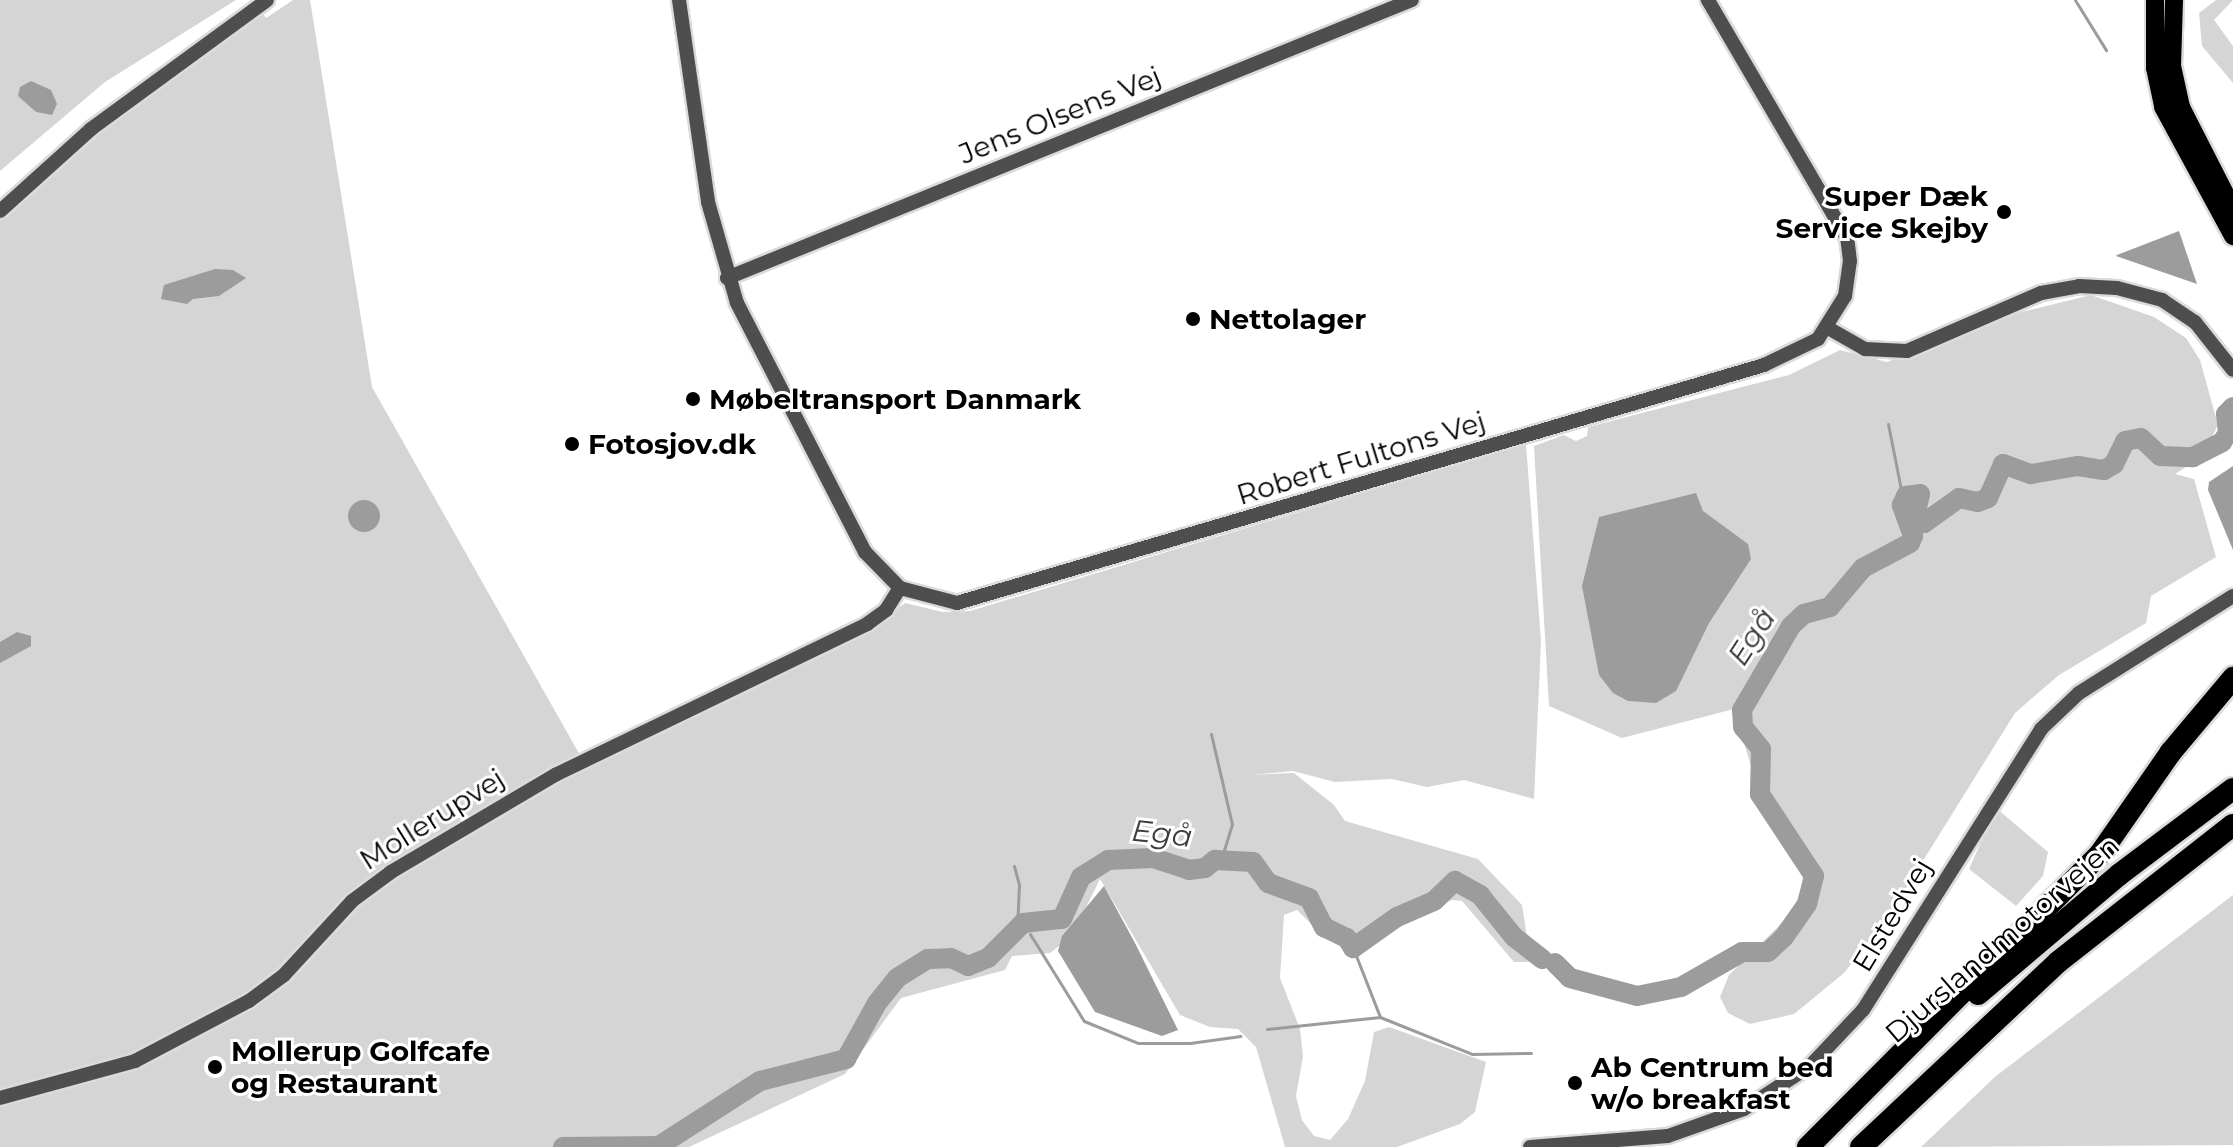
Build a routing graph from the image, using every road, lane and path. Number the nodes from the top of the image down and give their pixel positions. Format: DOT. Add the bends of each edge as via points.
graph roads {
  1 [pos="267,0"];
  2 [pos="679,0"];
  3 [pos="1412,0"];
  4 [pos="1708,0"];
  5 [pos="2155,0"];
  6 [pos="2174,0"];
  7 [pos="2233,209"];
  8 [pos="0,211"];
  9 [pos="2233,236"];
  10 [pos="727,278"];
  11 [pos="1828,328"];
  12 [pos="2233,370"];
  13 [pos="900,588"];
  14 [pos="2233,596"];
  15 [pos="2233,678"];
  16 [pos="2233,789"];
  17 [pos="2233,825"];
  18 [pos="0,1098"];
  19 [pos="1530,1147"];
  20 [pos="1808,1147"];
  21 [pos="1822,1147"];
  22 [pos="1861,1147"];
  1 -- 8 [label="street" via="91,129"];
  2 -- 10 [label="street" via="708,202"];
  3 -- 10 [label="street, Jens Olsens Vej"];
  4 -- 11 [label="street" via="1847,238 1849,280"];
  5 -- 9 [label="main road" via="2155,68 2163,107"];
  6 -- 7 [label="main road" via="2172,66 2181,107"];
  10 -- 13 [label="street" via="865,552"];
  11 -- 12 [label="street" via="1865,349 1907,351 2041,293 2079,286 2117,288 2162,300 2195,322"];
  11 -- 13 [label="street, Robert Fultons Vej" via="1802,351 1764,365 977,600 937,601"];
  13 -- 18 [label="street, Mollerupvej" via="886,610 867,624 555,775 404,864 352,901 284,975 249,1001 135,1061"];
  14 -- 19 [label="street, Elstedvej" via="2079,693 2041,729 1863,1010 1810,1066 1744,1109 1668,1136"];
  15 -- 20 [label="highway" via="2171,752 2100,854"];
  16 -- 21 [label="highway, Djurslandmotorvejen" via="2120,874 1979,993"];
  17 -- 22 [label="highway, Djurslandmotorvejen" via="2058,962"];
}
